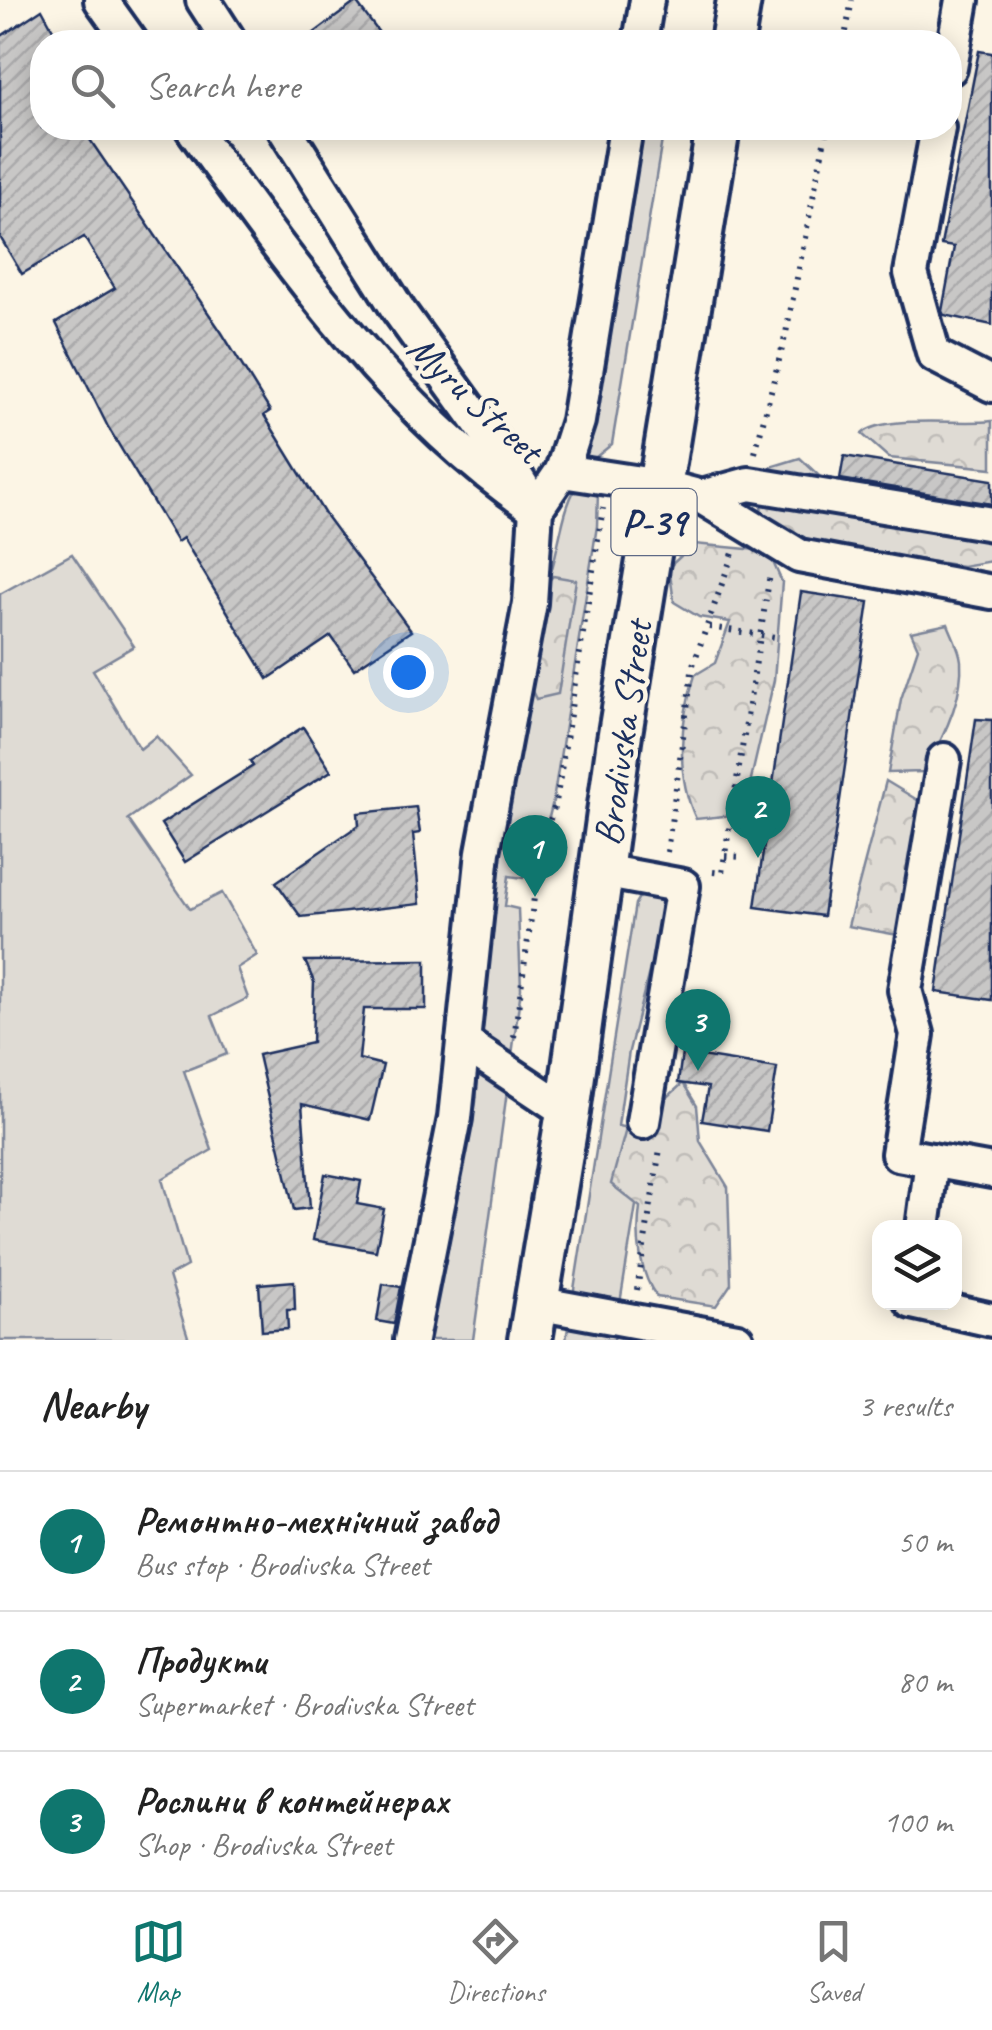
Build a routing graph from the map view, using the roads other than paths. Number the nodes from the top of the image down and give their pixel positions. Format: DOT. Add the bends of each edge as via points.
graph roads {
  1 [pos="102,0"];
  2 [pos="204,0"];
  3 [pos="647,0"];
  4 [pos="739,0"];
  5 [pos="962,0"];
  6 [pos="123,30"];
  7 [pos="223,30"];
  8 [pos="642,30"];
  9 [pos="734,30"];
  10 [pos="957,30"];
  11 [pos="201,140"];
  12 [pos="291,140"];
  13 [pos="624,140"];
  14 [pos="716,140"];
  15 [pos="936,140"];
  16 [pos="992,385"];
  17 [pos="562,471"];
  18 [pos="660,486"];
  19 [pos="702,497"];
  20 [pos="536,509"];
  21 [pos="992,524"];
  22 [pos="992,592"];
  23 [pos="944,760"];
  24 [pos="602,871"];
  25 [pos="463,1042"];
  26 [pos="568,1112"];
  27 [pos="644,1122"];
  28 [pos="932,1160"];
  29 [pos="992,1170"];
  30 [pos="923,1220"];
  31 [pos="948,1310"];
  32 [pos="992,1320"];
  33 [pos="533,1321"];
  34 [pos="411,1340"];
  35 [pos="737,1340"];
  1 -- 6 [label="street"];
  2 -- 7 [label="street"];
  3 -- 8 [label="street"];
  4 -- 9 [label="main road"];
  5 -- 10 [label="street"];
  11 -- 20 [label="street, Myru Street" via="409,405 484,474"];
  12 -- 20 [label="street, Myru Street" via="398,311"];
  13 -- 17 [label="street" via="578,421"];
  14 -- 18 [label="main road, Brodivska Street / Р-39"];
  15 -- 16 [label="street" via="912,273 934,355"];
  17 -- 18 [label="street"];
  17 -- 20 [label="street"];
  18 -- 19 [label="street"];
  18 -- 24 [label="main road, Brodivska Street / Р-39"];
  19 -- 21 [label="street" via="749,484"];
  19 -- 22 [label="street" via="799,556"];
  20 -- 25 [label="street" via="530,603 484,852"];
  23 -- 28 [label="street" via="905,990 917,1034 898,1154"];
  24 -- 26 [label="main road, Brodivska Street / Р-39"];
  24 -- 27 [label="street" via="664,873 683,886"];
  25 -- 26 [label="street"];
  25 -- 34 [label="street" via="455,1118"];
  26 -- 33 [label="main road, Brodivska Street / Р-39"];
  28 -- 29 [label="street"];
  28 -- 30 [label="street"];
  31 -- 32 [label="street"];
  33 -- 35 [label="street" via="631,1320"];
}
